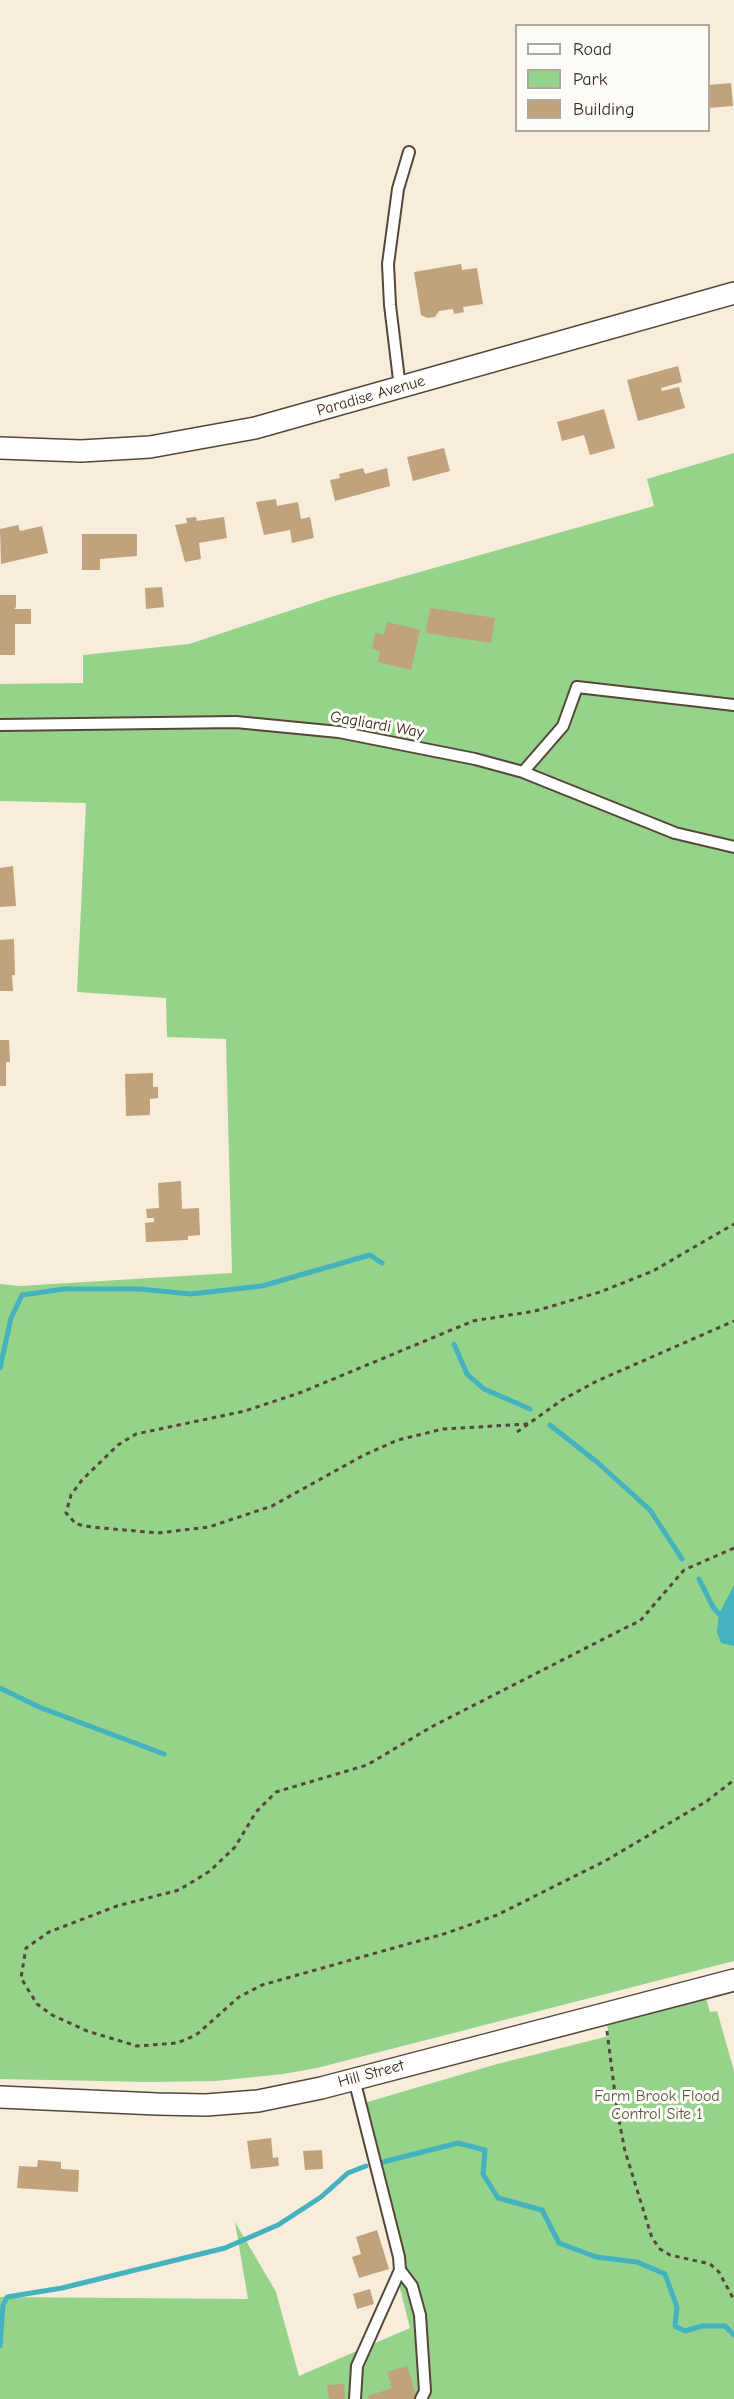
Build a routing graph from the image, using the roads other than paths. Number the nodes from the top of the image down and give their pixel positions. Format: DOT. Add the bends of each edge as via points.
graph roads {
  1 [pos="409,152"];
  2 [pos="734,293"];
  3 [pos="400,388"];
  4 [pos="0,448"];
  5 [pos="734,705"];
  6 [pos="0,725"];
  7 [pos="524,772"];
  8 [pos="734,846"];
  9 [pos="734,1980"];
  10 [pos="354,2079"];
  11 [pos="0,2097"];
  12 [pos="400,2270"];
  13 [pos="355,2399"];
  14 [pos="421,2399"];
  1 -- 3 [label="lane" via="398,189 388,264"];
  2 -- 3 [label="street, Paradise Avenue"];
  3 -- 4 [label="street, Paradise Avenue" via="255,428 150,447 81,451"];
  5 -- 7 [label="lane" via="577,687 563,726"];
  6 -- 7 [label="lane, Gagliardi Way" via="185,722 287,726 390,741"];
  7 -- 8 [label="lane, Gagliardi Way" via="675,833"];
  9 -- 10 [label="street, Hill Street"];
  10 -- 11 [label="street, Hill Street" via="258,2101 207,2105"];
  10 -- 12 [label="lane"];
  12 -- 13 [label="lane" via="357,2366"];
  12 -- 14 [label="lane" via="412,2286 420,2315 425,2391"];
}
